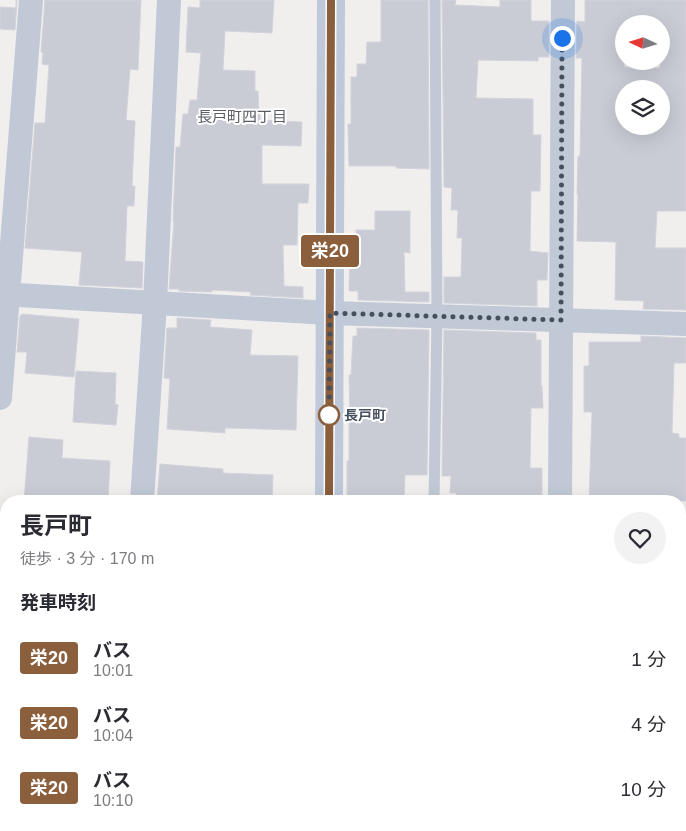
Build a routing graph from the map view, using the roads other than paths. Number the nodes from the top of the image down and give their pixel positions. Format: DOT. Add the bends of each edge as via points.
graph roads {
  1 [pos="31,0"];
  2 [pos="169,0"];
  3 [pos="331,0"];
  4 [pos="435,0"];
  5 [pos="563,0"];
  6 [pos="4,294"];
  7 [pos="155,303"];
  8 [pos="330,313"];
  9 [pos="437,317"];
  10 [pos="561,320"];
  11 [pos="686,324"];
  12 [pos="0,398"];
  13 [pos="142,495"];
  14 [pos="329,495"];
  15 [pos="434,495"];
  16 [pos="560,495"];
  1 -- 6 [label="street"];
  2 -- 7 [label="street"];
  3 -- 8 [label="street"];
  4 -- 9 [label="lane"];
  5 -- 10 [label="street"];
  6 -- 7 [label="street"];
  6 -- 12 [label="street"];
  7 -- 8 [label="street"];
  7 -- 13 [label="street"];
  8 -- 9 [label="street"];
  8 -- 14 [label="street"];
  9 -- 10 [label="street"];
  9 -- 15 [label="lane"];
  10 -- 11 [label="street"];
  10 -- 16 [label="street"];
}
